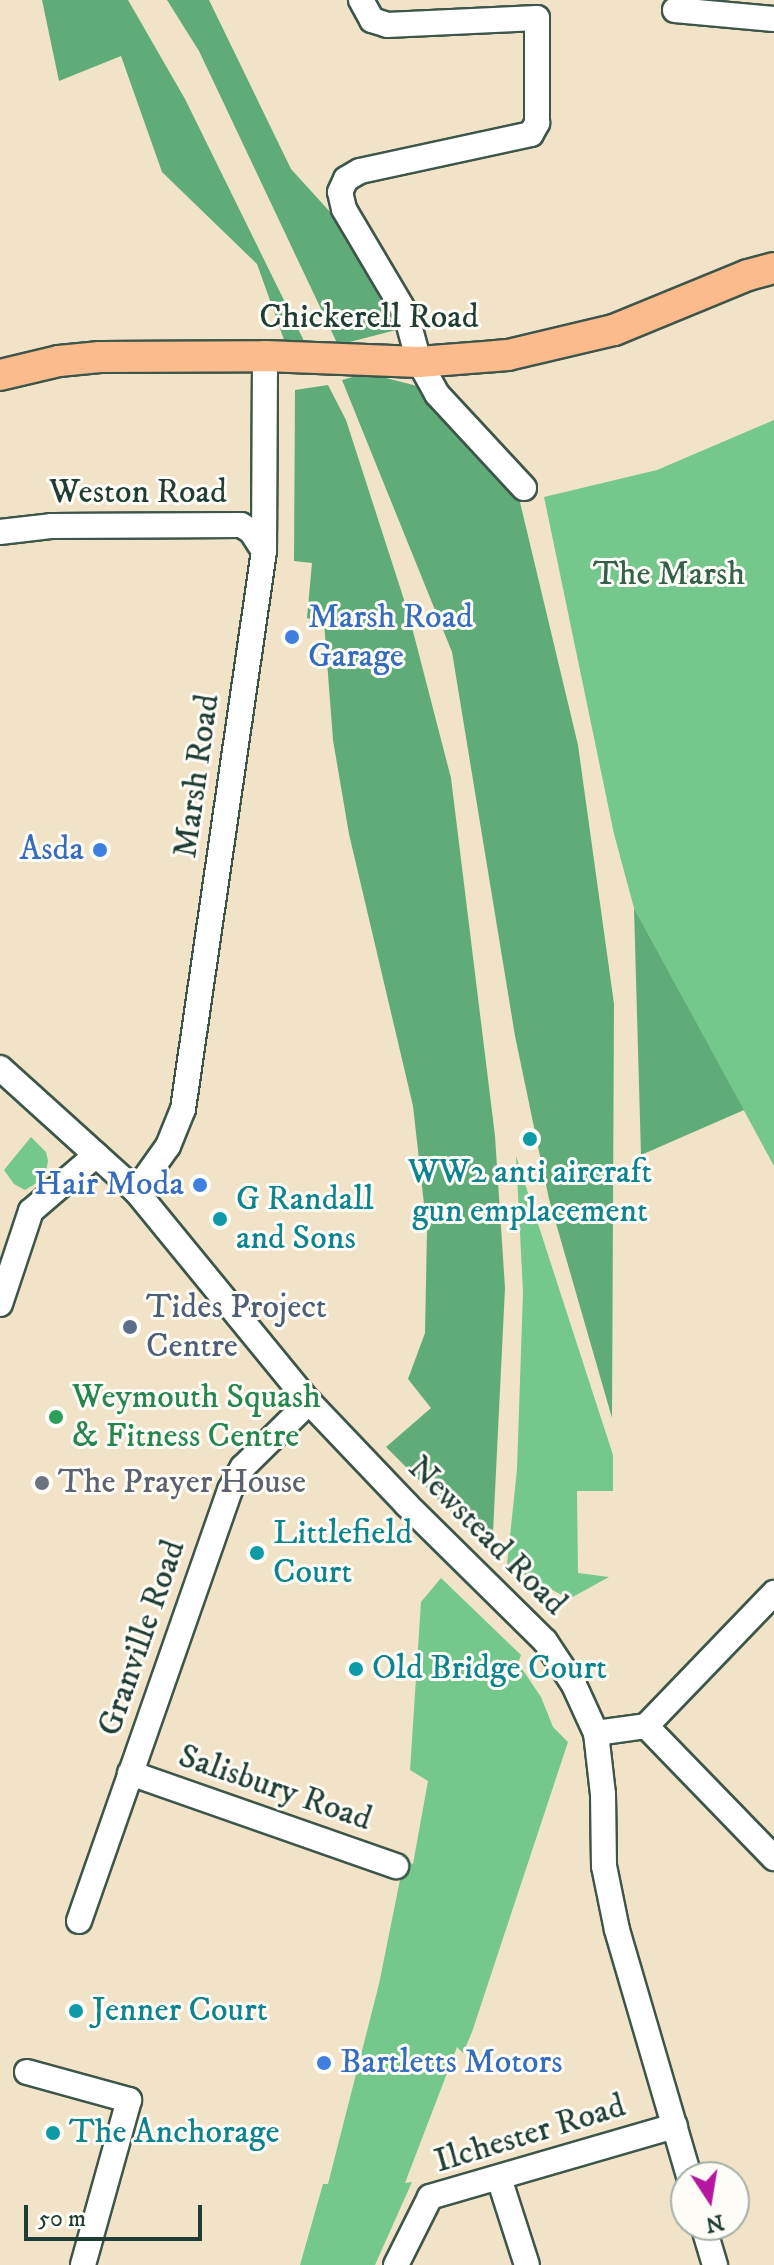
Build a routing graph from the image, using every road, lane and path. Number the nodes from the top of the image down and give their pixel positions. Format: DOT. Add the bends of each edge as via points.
graph roads {
  1 [pos="361,0"];
  2 [pos="711,5"];
  3 [pos="543,9"];
  4 [pos="675,10"];
  5 [pos="774,19"];
  6 [pos="774,268"];
  7 [pos="265,356"];
  8 [pos="419,362"];
  9 [pos="0,375"];
  10 [pos="524,488"];
  11 [pos="0,532"];
  12 [pos="264,551"];
  13 [pos="0,1068"];
  14 [pos="96,1155"];
  15 [pos="136,1191"];
  16 [pos="0,1304"];
  17 [pos="309,1402"];
  18 [pos="774,1593"];
  19 [pos="646,1726"];
  20 [pos="596,1733"];
  21 [pos="130,1773"];
  22 [pos="774,1858"];
  23 [pos="396,1866"];
  24 [pos="79,1921"];
  25 [pos="27,2072"];
  26 [pos="675,2126"];
  27 [pos="685,2161"];
  28 [pos="499,2178"];
  29 [pos="708,2241"];
  30 [pos="83,2265"];
  31 [pos="396,2265"];
  32 [pos="527,2265"];
  33 [pos="715,2265"];
  1 -- 3 [label="street" via="372,20 387,25"];
  2 -- 4 [label="street"];
  2 -- 5 [label="street"];
  3 -- 8 [label="street" via="537,123 531,134 360,171 341,186 344,209 406,314"];
  6 -- 8 [label="main road, Chickerell Road" via="614,330 508,355"];
  7 -- 8 [label="main road, Chickerell Road"];
  7 -- 9 [label="main road, Chickerell Road" via="100,357"];
  7 -- 12 [label="street, Marsh Road"];
  8 -- 10 [label="street" via="448,409"];
  11 -- 12 [label="street, Weston Road" via="51,526 241,525"];
  12 -- 15 [label="street, Marsh Road" via="183,1109 168,1146"];
  13 -- 14 [label="street, Newstead Road"];
  14 -- 15 [label="street, Newstead Road"];
  14 -- 16 [label="street" via="31,1211"];
  15 -- 17 [label="street, Newstead Road"];
  17 -- 20 [label="street, Newstead Road" via="545,1641 574,1685"];
  17 -- 21 [label="street, Granville Road" via="243,1467 230,1490"];
  18 -- 19 [label="street"];
  19 -- 20 [label="street"];
  19 -- 22 [label="street"];
  20 -- 26 [label="street, Newstead Road" via="604,1866 617,1930"];
  21 -- 23 [label="street, Salisbury Road"];
  21 -- 24 [label="street, Granville Road"];
  25 -- 30 [label="street" via="129,2100"];
  26 -- 27 [label="street, Newstead Road"];
  26 -- 28 [label="street, Ilchester Road"];
  28 -- 31 [label="street, Ilchester Road" via="430,2197"];
  28 -- 32 [label="street"];
  29 -- 33 [label="street"];
}
